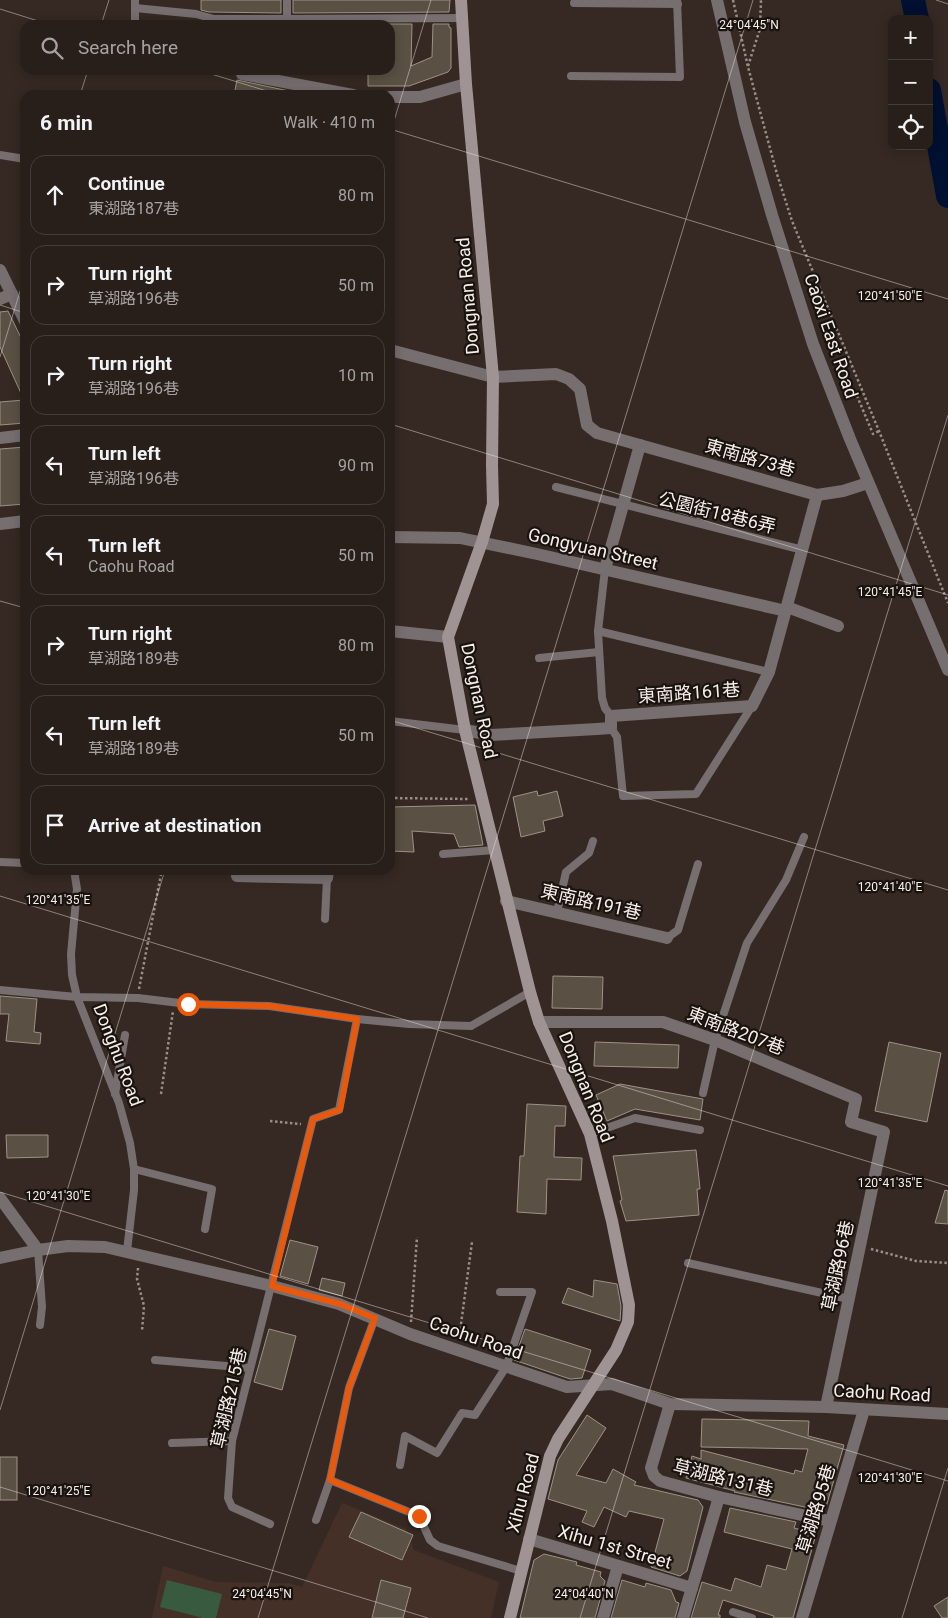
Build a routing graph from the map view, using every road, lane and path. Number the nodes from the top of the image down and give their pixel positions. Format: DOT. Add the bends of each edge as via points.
graph roads {
  1 [pos="287,0"];
  2 [pos="461,0"];
  3 [pos="717,0"];
  4 [pos="733,0"];
  5 [pos="761,0"];
  6 [pos="574,2"];
  7 [pos="678,2"];
  8 [pos="135,4"];
  9 [pos="461,18"];
  10 [pos="287,19"];
  11 [pos="135,20"];
  12 [pos="748,67"];
  13 [pos="247,75"];
  14 [pos="571,76"];
  15 [pos="466,84"];
  16 [pos="327,90"];
  17 [pos="395,97"];
  18 [pos="0,155"];
  19 [pos="20,158"];
  20 [pos="0,270"];
  21 [pos="12,294"];
  22 [pos="0,299"];
  23 [pos="20,311"];
  24 [pos="395,351"];
  25 [pos="493,377"];
  26 [pos="842,396"];
  27 [pos="879,431"];
  28 [pos="20,436"];
  29 [pos="0,438"];
  30 [pos="640,445"];
  31 [pos="868,483"];
  32 [pos="556,487"];
  33 [pos="817,495"];
  34 [pos="623,505"];
  35 [pos="20,522"];
  36 [pos="0,524"];
  37 [pos="395,537"];
  38 [pos="482,542"];
  39 [pos="803,550"];
  40 [pos="605,569"];
  41 [pos="948,603"];
  42 [pos="787,609"];
  43 [pos="838,626"];
  44 [pos="598,631"];
  45 [pos="395,632"];
  46 [pos="448,637"];
  47 [pos="599,652"];
  48 [pos="540,658"];
  49 [pos="948,670"];
  50 [pos="769,672"];
  51 [pos="752,706"];
  52 [pos="395,722"];
  53 [pos="611,722"];
  54 [pos="465,730"];
  55 [pos="395,798"];
  56 [pos="483,800"];
  57 [pos="804,837"];
  58 [pos="593,841"];
  59 [pos="494,850"];
  60 [pos="443,854"];
  61 [pos="0,862"];
  62 [pos="20,863"];
  63 [pos="698,864"];
  64 [pos="75,875"];
  65 [pos="161,875"];
  66 [pos="328,875"];
  67 [pos="506,901"];
  68 [pos="557,912"];
  69 [pos="325,919"];
  70 [pos="667,938"];
  71 [pos="0,990"];
  72 [pos="530,992"];
  73 [pos="77,997"];
  74 [pos="138,998"];
  75 [pos="174,1002"];
  76 [pos="357,1019"];
  77 [pos="539,1022"];
  78 [pos="125,1035"];
  79 [pos="715,1040"];
  80 [pos="115,1094"];
  81 [pos="161,1094"];
  82 [pos="703,1094"];
  83 [pos="270,1121"];
  84 [pos="311,1125"];
  85 [pos="700,1130"];
  86 [pos="884,1132"];
  87 [pos="590,1134"];
  88 [pos="134,1170"];
  89 [pos="0,1198"];
  90 [pos="204,1228"];
  91 [pos="418,1237"];
  92 [pos="472,1242"];
  93 [pos="860,1246"];
  94 [pos="38,1250"];
  95 [pos="133,1253"];
  96 [pos="0,1258"];
  97 [pos="688,1263"];
  98 [pos="948,1263"];
  99 [pos="272,1286"];
  100 [pos="500,1292"];
  101 [pos="849,1299"];
  102 [pos="375,1318"];
  103 [pos="40,1325"];
  104 [pos="142,1330"];
  105 [pos="410,1334"];
  106 [pos="457,1350"];
  107 [pos="155,1360"];
  108 [pos="506,1367"];
  109 [pos="250,1368"];
  110 [pos="594,1386"];
  111 [pos="670,1404"];
  112 [pos="826,1407"];
  113 [pos="864,1410"];
  114 [pos="948,1414"];
  115 [pos="232,1441"];
  116 [pos="172,1443"];
  117 [pos="400,1464"];
  118 [pos="330,1480"];
  119 [pos="719,1497"];
  120 [pos="316,1520"];
  121 [pos="830,1522"];
  122 [pos="270,1524"];
  123 [pos="528,1539"];
  124 [pos="618,1566"];
  125 [pos="521,1571"];
  126 [pos="692,1588"];
  127 [pos="733,1612"];
  128 [pos="510,1618"];
  129 [pos="603,1618"];
  130 [pos="683,1618"];
  131 [pos="752,1618"];
  132 [pos="802,1618"];
  1 -- 10 [label="lane"];
  2 -- 9 [label="street, Dongnan Road"];
  3 -- 31 [label="street, Caoxi East Road" via="737,89 812,344"];
  4 -- 12 [label="path"];
  5 -- 12 [label="path" via="760,29"];
  6 -- 7 [label="lane"];
  7 -- 14 [label="lane" via="680,77"];
  8 -- 10 [label="lane" via="214,19"];
  8 -- 11 [label="lane"];
  9 -- 10 [label="lane"];
  9 -- 15 [label="street, Dongnan Road"];
  12 -- 27 [label="path" via="792,221"];
  13 -- 16 [label="street"];
  15 -- 17 [label="street" via="420,97"];
  15 -- 25 [label="street, Dongnan Road"];
  18 -- 19 [label="lane"];
  20 -- 21 [label="street"];
  21 -- 22 [label="street"];
  21 -- 23 [label="street"];
  24 -- 25 [label="street, 東南路73巷"];
  25 -- 30 [label="street, 東南路73巷" via="556,374 569,379 580,389 587,424 597,433"];
  25 -- 38 [label="street, Dongnan Road" via="493,504"];
  26 -- 27 [label="path" via="855,391 873,434"];
  27 -- 41 [label="path"];
  28 -- 29 [label="street"];
  30 -- 33 [label="street, 東南路73巷"];
  30 -- 34 [label="street"];
  31 -- 33 [label="street"];
  31 -- 49 [label="street, Caoxi East Road"];
  32 -- 34 [label="lane, 公園街18巷6弄"];
  33 -- 39 [label="street"];
  34 -- 39 [label="lane, 公園街18巷6弄"];
  34 -- 40 [label="street"];
  35 -- 36 [label="street"];
  37 -- 38 [label="street, Gongyuan Street" via="460,538"];
  38 -- 40 [label="street, Gongyuan Street"];
  38 -- 46 [label="street, Dongnan Road"];
  39 -- 42 [label="street"];
  40 -- 42 [label="street, Gongyuan Street"];
  40 -- 44 [label="lane"];
  42 -- 43 [label="street, Gongyuan Street"];
  42 -- 50 [label="street"];
  44 -- 47 [label="lane"];
  44 -- 50 [label="lane"];
  45 -- 46 [label="street"];
  46 -- 54 [label="street, Dongnan Road"];
  47 -- 48 [label="lane"];
  47 -- 53 [label="lane" via="602,698"];
  50 -- 51 [label="street"];
  51 -- 53 [label="street, 東南路161巷"];
  51 -- 53 [label="lane, 東南路161巷" via="696,794 623,796 617,737"];
  52 -- 54 [label="lane"];
  53 -- 54 [label="street, 東南路161巷" via="491,735"];
  54 -- 56 [label="street, Dongnan Road"];
  55 -- 56 [label="path"];
  56 -- 59 [label="street, Dongnan Road"];
  57 -- 79 [label="lane" via="786,880 747,943"];
  58 -- 68 [label="lane" via="589,854 566,872"];
  59 -- 60 [label="lane"];
  59 -- 67 [label="street, Dongnan Road"];
  61 -- 62 [label="lane"];
  63 -- 70 [label="lane" via="678,930"];
  64 -- 73 [label="lane, Donghu Road" via="77,889 71,954"];
  65 -- 74 [label="path"];
  66 -- 69 [label="lane"];
  67 -- 68 [label="street, 東南路191巷"];
  67 -- 72 [label="street, Dongnan Road"];
  68 -- 70 [label="street, 東南路191巷"];
  71 -- 73 [label="lane"];
  72 -- 76 [label="lane" via="471,1026"];
  72 -- 77 [label="street, Dongnan Road"];
  73 -- 74 [label="lane"];
  73 -- 80 [label="lane, Donghu Road"];
  74 -- 75 [label="lane"];
  75 -- 76 [label="lane" via="269,1006"];
  75 -- 81 [label="path"];
  76 -- 84 [label="lane" via="340,1110 313,1119"];
  77 -- 79 [label="street, 東南路207巷" via="663,1022"];
  77 -- 87 [label="street, Dongnan Road"];
  78 -- 80 [label="lane"];
  79 -- 82 [label="lane"];
  79 -- 86 [label="street, 東南路207巷" via="856,1099 851,1122"];
  80 -- 88 [label="lane, Donghu Road" via="130,1143"];
  83 -- 84 [label="path"];
  84 -- 99 [label="lane, 草湖路215巷"];
  85 -- 87 [label="lane" via="635,1118"];
  86 -- 93 [label="street, 草湖路96巷"];
  87 -- 110 [label="street, Dongnan Road" via="629,1305 624,1334"];
  88 -- 90 [label="lane" via="212,1190"];
  88 -- 95 [label="lane, Donghu Road"];
  89 -- 94 [label="street"];
  91 -- 105 [label="path"];
  92 -- 106 [label="path"];
  93 -- 98 [label="path" via="916,1261"];
  93 -- 101 [label="street, 草湖路96巷"];
  94 -- 95 [label="street, Caohu Road" via="105,1246"];
  94 -- 96 [label="street, Caohu Road"];
  94 -- 103 [label="lane"];
  95 -- 99 [label="street, Caohu Road"];
  95 -- 104 [label="path" via="144,1306"];
  97 -- 101 [label="lane"];
  99 -- 102 [label="street, Caohu Road" via="340,1304"];
  99 -- 109 [label="lane, 草湖路215巷"];
  100 -- 108 [label="lane" via="532,1292"];
  101 -- 112 [label="street, 草湖路96巷"];
  102 -- 105 [label="street, Caohu Road"];
  102 -- 118 [label="lane" via="349,1388"];
  105 -- 106 [label="street, Caohu Road"];
  106 -- 108 [label="street, Caohu Road"];
  107 -- 109 [label="lane"];
  108 -- 110 [label="street, Caohu Road" via="567,1387"];
  108 -- 117 [label="lane" via="475,1415 462,1413 437,1453 405,1436"];
  109 -- 115 [label="lane, 草湖路215巷"];
  110 -- 111 [label="street, Caohu Road" via="612,1384"];
  110 -- 123 [label="street, Xihu Road" via="550,1456"];
  111 -- 112 [label="street, Caohu Road"];
  111 -- 119 [label="street, 草湖路131巷" via="651,1468 654,1476 660,1481"];
  112 -- 113 [label="street, Caohu Road"];
  113 -- 114 [label="street, Caohu Road"];
  113 -- 121 [label="street, 草湖路95巷"];
  115 -- 116 [label="lane"];
  115 -- 122 [label="lane, 草湖路215巷" via="228,1498 232,1507"];
  118 -- 120 [label="lane"];
  118 -- 125 [label="lane" via="419,1516 430,1540 438,1546"];
  119 -- 121 [label="street, 草湖路131巷"];
  119 -- 126 [label="street"];
  121 -- 132 [label="street, 草湖路95巷"];
  123 -- 124 [label="street, Xihu 1st Street"];
  123 -- 125 [label="street, Xihu Road"];
  124 -- 126 [label="street, Xihu 1st Street"];
  124 -- 129 [label="street"];
  125 -- 128 [label="street, Xihu Road"];
  126 -- 130 [label="street"];
  127 -- 131 [label="lane"];
}
